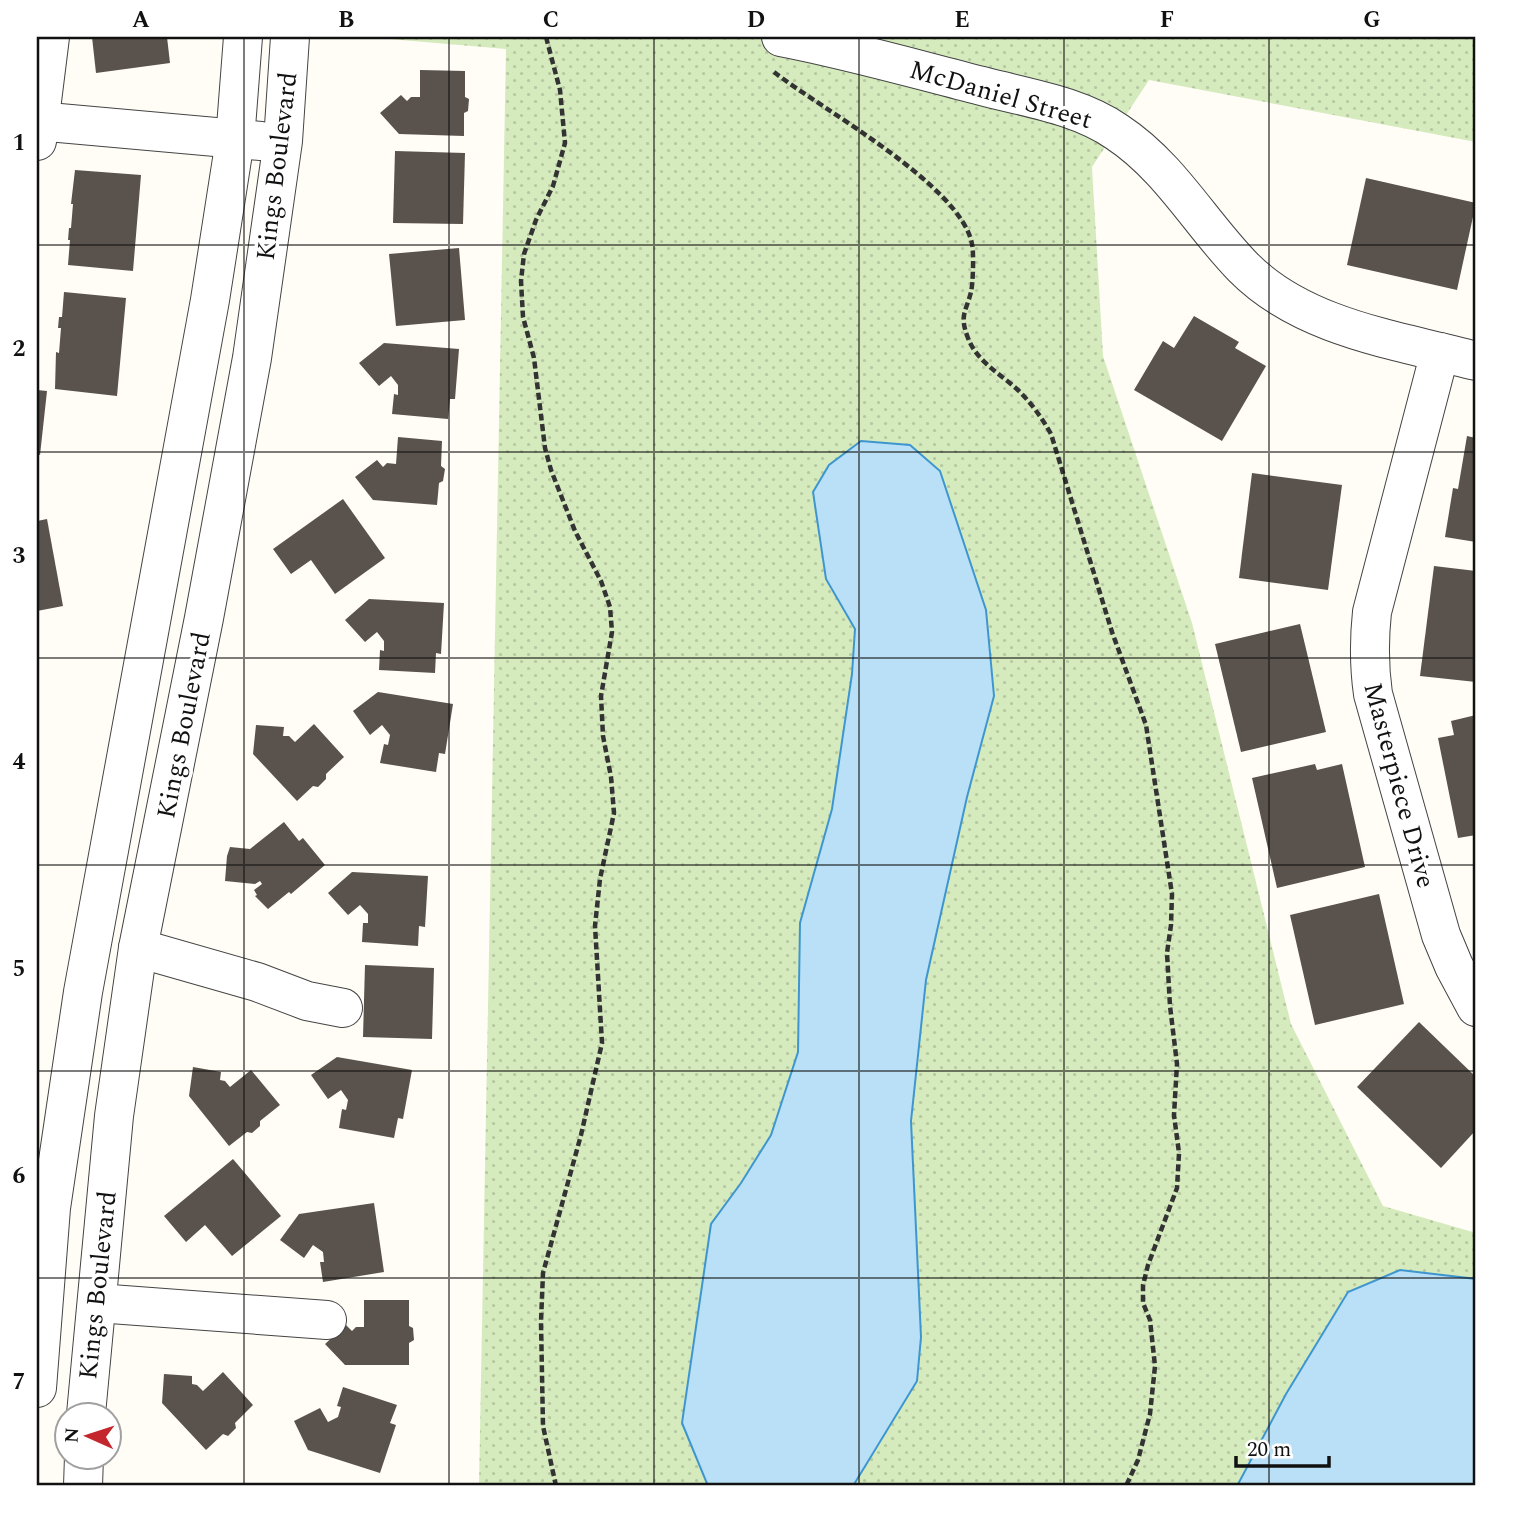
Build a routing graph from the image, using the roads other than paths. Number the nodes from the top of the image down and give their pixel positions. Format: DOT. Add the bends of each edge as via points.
graph roads {
  1 [pos="50,37"];
  2 [pos="243,37"];
  3 [pos="290,37"];
  4 [pos="775,52"];
  5 [pos="38,128"];
  6 [pos="234,140"];
  7 [pos="283,141"];
  8 [pos="1458,356"];
  9 [pos="138,948"];
  10 [pos="1476,1007"];
  11 [pos="343,1008"];
  12 [pos="97,1303"];
  13 [pos="327,1320"];
  14 [pos="37,1391"];
  15 [pos="66,1400"];
  16 [pos="87,1400"];
  1 -- 5 [label="street"];
  2 -- 6 [label="street, Kings Boulevard"];
  3 -- 7 [label="street, Kings Boulevard"];
  4 -- 8 [label="street, McDaniel Street" via="832,47 1096,119 1156,163 1228,251 1266,286 1318,317"];
  5 -- 6 [label="street"];
  6 -- 7 [label="street"];
  6 -- 14 [label="street, Kings Boulevard" via="210,299 83,992 51,1208"];
  7 -- 9 [label="street, Kings Boulevard" via="252,358"];
  8 -- 10 [label="street, Masterpiece Drive" via="1372,612 1368,642 1373,694 1441,935"];
  9 -- 11 [label="street"];
  9 -- 12 [label="street, Kings Boulevard" via="114,1116"];
  12 -- 13 [label="street"];
  12 -- 16 [label="street, Kings Boulevard"];
  14 -- 15 [label="street"];
}
